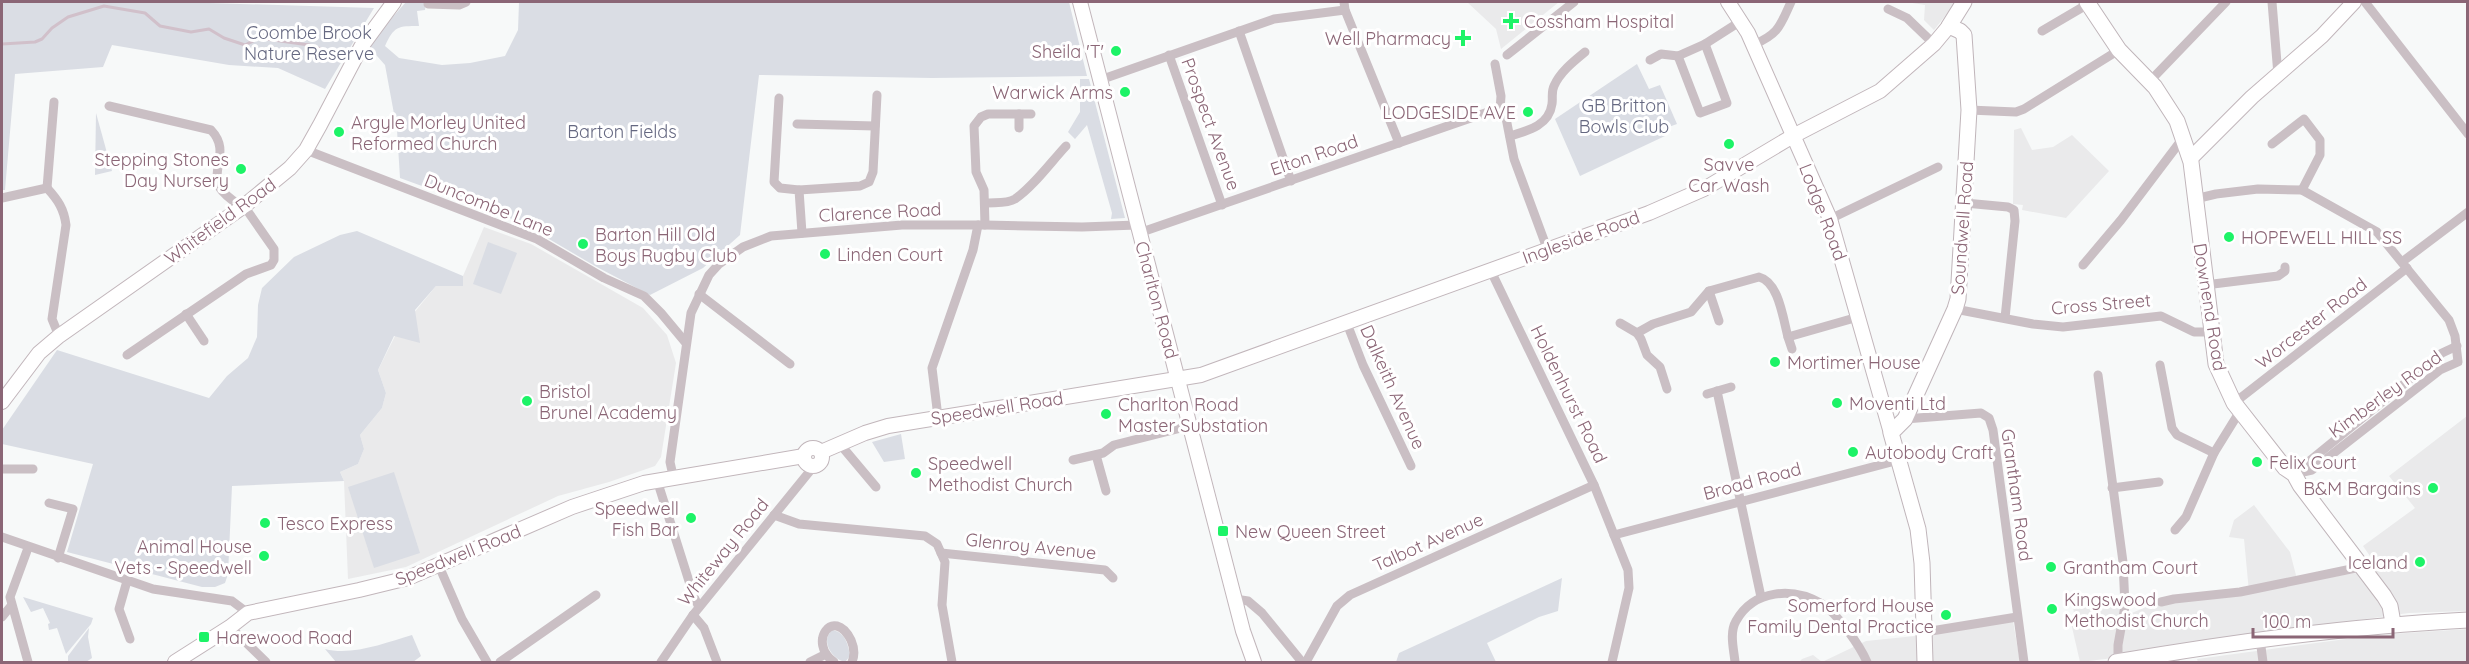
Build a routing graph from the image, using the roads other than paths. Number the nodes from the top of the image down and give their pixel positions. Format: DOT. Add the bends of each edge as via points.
graph roads {
  1 [pos="394,2"];
  2 [pos="466,2"];
  3 [pos="1080,2"];
  4 [pos="1574,2"];
  5 [pos="1728,2"];
  6 [pos="1791,2"];
  7 [pos="1964,2"];
  8 [pos="2226,2"];
  9 [pos="2272,2"];
  10 [pos="2354,2"];
  11 [pos="2365,2"];
  12 [pos="428,3"];
  13 [pos="2088,3"];
  14 [pos="1344,6"];
  15 [pos="1888,9"];
  16 [pos="1741,21"];
  17 [pos="1949,26"];
  18 [pos="1239,31"];
  19 [pos="2042,31"];
  20 [pos="1706,44"];
  21 [pos="1934,44"];
  22 [pos="1753,45"];
  23 [pos="2120,50"];
  24 [pos="1586,52"];
  25 [pos="1169,55"];
  26 [pos="1507,55"];
  27 [pos="1678,56"];
  28 [pos="1650,60"];
  29 [pos="1495,64"];
  30 [pos="2278,75"];
  31 [pos="1100,80"];
  32 [pos="2150,81"];
  33 [pos="877,95"];
  34 [pos="779,98"];
  35 [pos="54,102"];
  36 [pos="109,106"];
  37 [pos="1500,110"];
  38 [pos="1969,110"];
  39 [pos="1018,114"];
  40 [pos="1031,114"];
  41 [pos="797,124"];
  42 [pos="875,126"];
  43 [pos="1019,128"];
  44 [pos="2468,134"];
  45 [pos="1510,136"];
  46 [pos="1793,136"];
  47 [pos="2183,138"];
  48 [pos="1399,143"];
  49 [pos="2272,144"];
  50 [pos="1066,146"];
  51 [pos="306,150"];
  52 [pos="2191,158"];
  53 [pos="1938,167"];
  54 [pos="1291,180"];
  55 [pos="47,188"];
  56 [pos="799,190"];
  57 [pos="2302,190"];
  58 [pos="2,198"];
  59 [pos="2195,199"];
  60 [pos="986,203"];
  61 [pos="1965,203"];
  62 [pos="1222,205"];
  63 [pos="243,207"];
  64 [pos="2468,212"];
  65 [pos="1830,219"];
  66 [pos="982,225"];
  67 [pos="1138,229"];
  68 [pos="802,233"];
  69 [pos="1548,251"];
  70 [pos="2083,265"];
  71 [pos="2405,265"];
  72 [pos="2285,267"];
  73 [pos="1490,269"];
  74 [pos="2205,285"];
  75 [pos="1709,291"];
  76 [pos="699,294"];
  77 [pos="1955,309"];
  78 [pos="186,314"];
  79 [pos="1858,317"];
  80 [pos="2005,318"];
  81 [pos="1346,321"];
  82 [pos="1719,321"];
  83 [pos="1620,323"];
  84 [pos="2211,332"];
  85 [pos="1636,333"];
  86 [pos="59,336"];
  87 [pos="1788,337"];
  88 [pos="204,341"];
  89 [pos="686,343"];
  90 [pos="2457,346"];
  91 [pos="1792,349"];
  92 [pos="2468,350"];
  93 [pos="126,355"];
  94 [pos="2463,363"];
  95 [pos="790,364"];
  96 [pos="2160,365"];
  97 [pos="2098,375"];
  98 [pos="1178,380"];
  99 [pos="1731,387"];
  100 [pos="1667,389"];
  101 [pos="1717,391"];
  102 [pos="1707,394"];
  103 [pos="2,402"];
  104 [pos="2237,407"];
  105 [pos="938,417"];
  106 [pos="1905,419"];
  107 [pos="1189,426"];
  108 [pos="1891,432"];
  109 [pos="839,443"];
  110 [pos="2214,453"];
  111 [pos="1096,455"];
  112 [pos="1074,460"];
  113 [pos="1899,460"];
  114 [pos="809,461"];
  115 [pos="738,466"];
  116 [pos="1411,466"];
  117 [pos="2,469"];
  118 [pos="33,469"];
  119 [pos="672,471"];
  120 [pos="2294,474"];
  121 [pos="650,481"];
  122 [pos="2159,482"];
  123 [pos="1594,485"];
  124 [pos="876,487"];
  125 [pos="2112,488"];
  126 [pos="1106,491"];
  127 [pos="1740,501"];
  128 [pos="49,503"];
  129 [pos="774,515"];
  130 [pos="2175,530"];
  131 [pos="1614,535"];
  132 [pos="2,537"];
  133 [pos="28,548"];
  134 [pos="941,553"];
  135 [pos="58,558"];
  136 [pos="439,566"];
  137 [pos="2361,567"];
  138 [pos="1113,578"];
  139 [pos="127,581"];
  140 [pos="596,595"];
  141 [pos="1761,597"];
  142 [pos="1235,599"];
  143 [pos="2161,602"];
  144 [pos="11,606"];
  145 [pos="696,611"];
  146 [pos="248,613"];
  147 [pos="2,617"];
  148 [pos="2017,617"];
  149 [pos="133,619"];
  150 [pos="2468,620"];
  151 [pos="123,623"];
  152 [pos="2393,623"];
  153 [pos="230,627"];
  154 [pos="1925,632"];
  155 [pos="130,639"];
  156 [pos="2260,639"];
  157 [pos="826,654"];
  158 [pos="2187,657"];
  159 [pos="2117,662"];
  160 [pos="28,663"];
  161 [pos="175,663"];
  162 [pos="266,663"];
  163 [pos="487,663"];
  164 [pos="500,663"];
  165 [pos="661,663"];
  166 [pos="717,663"];
  167 [pos="810,663"];
  168 [pos="834,663"];
  169 [pos="852,663"];
  170 [pos="952,663"];
  171 [pos="1254,663"];
  172 [pos="1304,663"];
  173 [pos="1612,663"];
  174 [pos="1735,663"];
  175 [pos="1867,663"];
  176 [pos="1925,663"];
  177 [pos="2024,663"];
  178 [pos="2263,663"];
  1 -- 51 [label="street, Whitefield Road" via="361,46"];
  2 -- 12 [label="street"];
  3 -- 31 [label="street, Charlton Road"];
  4 -- 26 [label="street"];
  5 -- 16 [label="street, Lodge Road"];
  6 -- 22 [label="street" via="1778,30"];
  7 -- 17 [label="main road"];
  8 -- 32 [label="street"];
  9 -- 30 [label="street"];
  10 -- 30 [label="street"];
  11 -- 44 [label="street"];
  13 -- 19 [label="street"];
  13 -- 23 [label="main road, Downend Road"];
  14 -- 18 [label="street" via="1274,19"];
  14 -- 48 [label="street"];
  15 -- 21 [label="street" via="1906,18"];
  16 -- 20 [label="street"];
  16 -- 22 [label="street, Lodge Road"];
  17 -- 21 [label="street, Ingleside Road"];
  17 -- 38 [label="main road, Soundwell Road" via="1964,35"];
  18 -- 25 [label="street"];
  18 -- 54 [label="street"];
  20 -- 27 [label="street"];
  20 -- 27 [label="street" via="1727,103 1700,113"];
  21 -- 46 [label="street, Ingleside Road" via="1880,91"];
  22 -- 46 [label="street, Lodge Road"];
  23 -- 32 [label="main road, Downend Road"];
  23 -- 38 [label="street" via="2024,109"];
  24 -- 45 [label="street" via="1554,84 1548,116 1531,129"];
  25 -- 31 [label="street"];
  25 -- 62 [label="street, Prospect Avenue"];
  27 -- 28 [label="street" via="1661,54"];
  29 -- 37 [label="street"];
  30 -- 52 [label="street"];
  31 -- 67 [label="street, Charlton Road"];
  32 -- 47 [label="main road, Downend Road" via="2177,121"];
  33 -- 42 [label="street"];
  34 -- 56 [label="street" via="774,182 780,188"];
  35 -- 55 [label="street"];
  36 -- 63 [label="street" via="210,130 221,148 221,189"];
  37 -- 45 [label="street"];
  37 -- 48 [label="street, Elton Road"];
  38 -- 61 [label="main road, Soundwell Road"];
  39 -- 40 [label="street"];
  39 -- 43 [label="street"];
  39 -- 60 [label="street" via="988,114 974,126 976,172"];
  41 -- 42 [label="street"];
  42 -- 56 [label="street" via="870,182"];
  45 -- 69 [label="street" via="1514,159"];
  46 -- 65 [label="street, Lodge Road"];
  46 -- 69 [label="street, Ingleside Road" via="1704,189"];
  47 -- 52 [label="main road, Downend Road"];
  47 -- 70 [label="street"];
  48 -- 54 [label="street, Elton Road"];
  49 -- 57 [label="street" via="2304,119 2320,140 2320,155"];
  50 -- 60 [label="street" via="1014,199"];
  51 -- 63 [label="street, Whitefield Road" via="276,182"];
  51 -- 89 [label="street, Duncombe Lane" via="537,239 644,296"];
  52 -- 59 [label="main road, Downend Road"];
  53 -- 65 [label="street"];
  54 -- 62 [label="street, Elton Road"];
  55 -- 58 [label="street"];
  55 -- 86 [label="street" via="58,200 66,225 52,319"];
  56 -- 68 [label="street"];
  57 -- 59 [label="street" via="2258,189"];
  57 -- 71 [label="street" via="2377,232"];
  59 -- 74 [label="main road, Downend Road"];
  60 -- 66 [label="street"];
  61 -- 77 [label="main road, Soundwell Road"];
  61 -- 80 [label="street" via="2014,210"];
  62 -- 67 [label="street, Elton Road"];
  63 -- 78 [label="street" via="269,240 274,260"];
  63 -- 86 [label="street, Whitefield Road"];
  64 -- 71 [label="street, Worcester Road"];
  65 -- 79 [label="street, Lodge Road"];
  66 -- 67 [label="street, Clarence Road"];
  66 -- 68 [label="street, Clarence Road" via="902,225"];
  66 -- 105 [label="street" via="932,368"];
  67 -- 98 [label="street, Charlton Road"];
  68 -- 76 [label="street, Clarence Road" via="771,236 743,247 719,264"];
  69 -- 73 [label="street, Ingleside Road"];
  71 -- 90 [label="street" via="2449,320"];
  71 -- 104 [label="street, Worcester Road"];
  72 -- 74 [label="street" via="2278,276"];
  73 -- 81 [label="street, Ingleside Road"];
  73 -- 123 [label="street, Holdenhurst Road"];
  74 -- 84 [label="main road, Downend Road"];
  75 -- 82 [label="street"];
  75 -- 85 [label="street" via="1691,312"];
  75 -- 87 [label="street" via="1756,277 1766,279 1772,286"];
  76 -- 89 [label="street, Clarence Road"];
  76 -- 95 [label="street"];
  77 -- 80 [label="street, Cross Street"];
  77 -- 106 [label="main road, Soundwell Road"];
  78 -- 88 [label="street"];
  78 -- 93 [label="street"];
  79 -- 87 [label="street"];
  79 -- 108 [label="street, Lodge Road"];
  80 -- 84 [label="street, Cross Street" via="2063,327 2161,316 2194,332"];
  81 -- 98 [label="street, Ingleside Road" via="1202,375"];
  81 -- 116 [label="street, Dalkeith Avenue"];
  83 -- 85 [label="street"];
  84 -- 104 [label="main road, Downend Road" via="2216,364"];
  85 -- 100 [label="street" via="1647,355 1660,367"];
  86 -- 103 [label="street, Whitefield Road" via="39,353"];
  87 -- 91 [label="street"];
  89 -- 119 [label="street"];
  90 -- 92 [label="street"];
  90 -- 94 [label="street, Kimberley Road"];
  90 -- 120 [label="street, Kimberley Road" via="2442,353"];
  94 -- 120 [label="street, Kimberley Road" via="2440,370 2312,470"];
  96 -- 110 [label="street" via="2175,432"];
  97 -- 125 [label="street"];
  98 -- 105 [label="street, Speedwell Road"];
  98 -- 107 [label="street, Charlton Road"];
  99 -- 101 [label="street"];
  101 -- 102 [label="street"];
  101 -- 127 [label="street"];
  104 -- 110 [label="street"];
  104 -- 120 [label="main road, Downend Road"];
  105 -- 109 [label="street, Speedwell Road" via="888,426"];
  106 -- 108 [label="main road, Soundwell Road"];
  106 -- 148 [label="street, Grantham Road" via="1981,413 1989,418"];
  107 -- 111 [label="street" via="1114,445"];
  107 -- 142 [label="street, Charlton Road"];
  108 -- 113 [label="main road"];
  109 -- 114 [label="street, Speedwell Road" via="821,452 811,448"];
  109 -- 124 [label="street"];
  110 -- 130 [label="street" via="2186,517"];
  111 -- 112 [label="street"];
  111 -- 126 [label="street"];
  113 -- 127 [label="street, Broad Road"];
  113 -- 154 [label="main road" via="1918,529"];
  114 -- 115 [label="street, Speedwell Road"];
  114 -- 129 [label="street, Whiteway Road"];
  115 -- 119 [label="street, Speedwell Road"];
  115 -- 121 [label="street, Speedwell Road"];
  117 -- 118 [label="street"];
  119 -- 121 [label="street, Speedwell Road"];
  120 -- 137 [label="main road, Downend Road"];
  121 -- 136 [label="street, Speedwell Road" via="572,507"];
  121 -- 145 [label="street"];
  122 -- 125 [label="street"];
  123 -- 131 [label="street, Holdenhurst Road"];
  123 -- 172 [label="street, Talbot Avenue" via="1350,595 1337,606"];
  125 -- 159 [label="street" via="2126,606"];
  127 -- 131 [label="street, Broad Road"];
  127 -- 141 [label="street"];
  128 -- 135 [label="street" via="73,510"];
  129 -- 134 [label="street" via="799,524 925,536 937,544"];
  129 -- 145 [label="street, Whiteway Road"];
  131 -- 173 [label="street, Holdenhurst Road" via="1630,579"];
  132 -- 133 [label="street"];
  133 -- 135 [label="street"];
  133 -- 144 [label="street" via="11,591"];
  134 -- 138 [label="street, Glenroy Avenue" via="1105,570"];
  134 -- 170 [label="street" via="945,562 942,605"];
  135 -- 139 [label="street"];
  136 -- 146 [label="street, Speedwell Road" via="374,587"];
  136 -- 163 [label="street"];
  137 -- 143 [label="street" via="2240,592"];
  137 -- 152 [label="main road, Downend Road" via="2390,605"];
  139 -- 146 [label="street" via="232,601"];
  139 -- 151 [label="street" via="119,604"];
  140 -- 164 [label="street"];
  141 -- 174 [label="street" via="1735,622"];
  141 -- 175 [label="street" via="1797,593 1824,605 1859,644"];
  142 -- 171 [label="street, Charlton Road"];
  142 -- 172 [label="street" via="1248,601 1262,613"];
  144 -- 147 [label="street"];
  144 -- 160 [label="street"];
  145 -- 165 [label="street, Whiteway Road"];
  145 -- 166 [label="street"];
  146 -- 153 [label="street, Speedwell Road"];
  148 -- 154 [label="street"];
  148 -- 177 [label="street, Grantham Road"];
  149 -- 151 [label="street"];
  150 -- 152 [label="main road"];
  151 -- 155 [label="street"];
  152 -- 156 [label="main road"];
  153 -- 161 [label="street, Speedwell Road"];
  153 -- 162 [label="street"];
  154 -- 176 [label="main road"];
  156 -- 158 [label="main road"];
  156 -- 178 [label="street"];
  157 -- 167 [label="street"];
  157 -- 168 [label="street"];
  157 -- 169 [label="street" via="824,631 836,625 844,630 853,646"];
  158 -- 159 [label="main road"];
}
